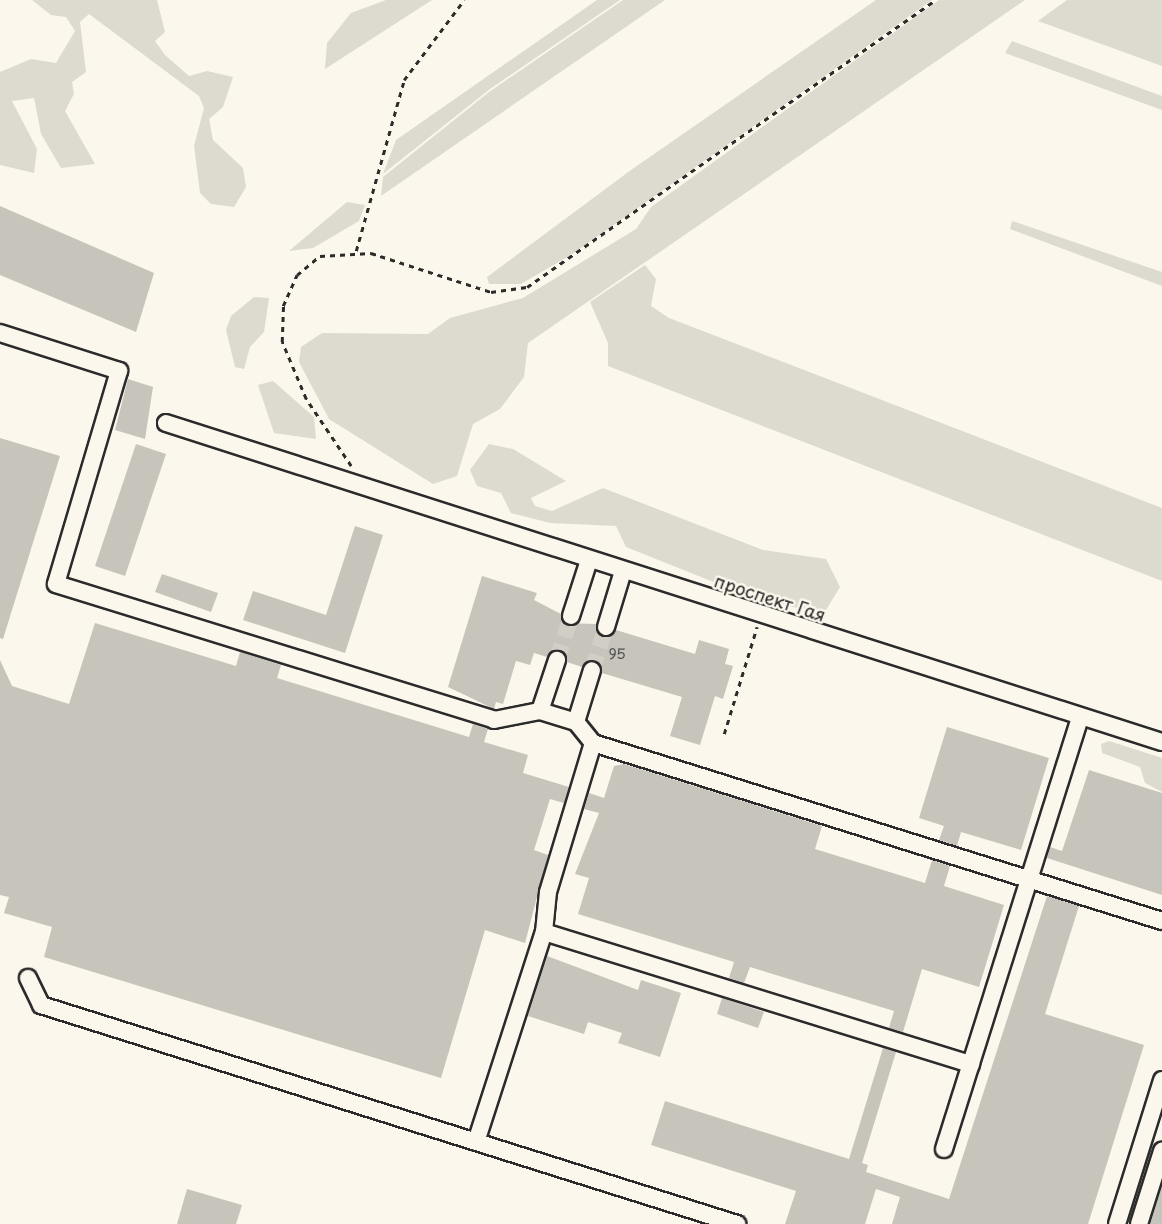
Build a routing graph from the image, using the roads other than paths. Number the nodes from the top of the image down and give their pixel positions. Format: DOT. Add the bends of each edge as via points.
graph roads {
  1 [pos="0,333"];
  2 [pos="166,423"];
  3 [pos="589,560"];
  4 [pos="623,571"];
  5 [pos="571,617"];
  6 [pos="606,627"];
  7 [pos="557,660"];
  8 [pos="592,670"];
  9 [pos="540,711"];
  10 [pos="1080,717"];
  11 [pos="576,723"];
  12 [pos="1162,742"];
  13 [pos="593,743"];
  14 [pos="1029,879"];
  15 [pos="1162,921"];
  16 [pos="544,932"];
  17 [pos="28,978"];
  18 [pos="971,1063"];
  19 [pos="1162,1080"];
  20 [pos="476,1142"];
  21 [pos="944,1149"];
  22 [pos="1162,1151"];
  23 [pos="737,1224"];
  24 [pos="1117,1224"];
  25 [pos="1139,1224"];
  1 -- 9 [label="street" via="118,371 56,584 494,720"];
  2 -- 3 [label="street, проспект Гая"];
  3 -- 4 [label="street, проспект Гая"];
  3 -- 5 [label="street"];
  4 -- 6 [label="street"];
  4 -- 10 [label="street, проспект Гая"];
  7 -- 9 [label="street"];
  8 -- 11 [label="street"];
  9 -- 11 [label="street"];
  10 -- 12 [label="street, проспект Гая"];
  10 -- 14 [label="street"];
  11 -- 13 [label="street"];
  13 -- 14 [label="street"];
  13 -- 16 [label="street" via="548,892"];
  14 -- 15 [label="street"];
  14 -- 18 [label="street"];
  16 -- 18 [label="street"];
  16 -- 20 [label="street"];
  17 -- 20 [label="street" via="41,1004"];
  18 -- 21 [label="street"];
  19 -- 24 [label="street"];
  20 -- 23 [label="street"];
  22 -- 25 [label="street"];
}
